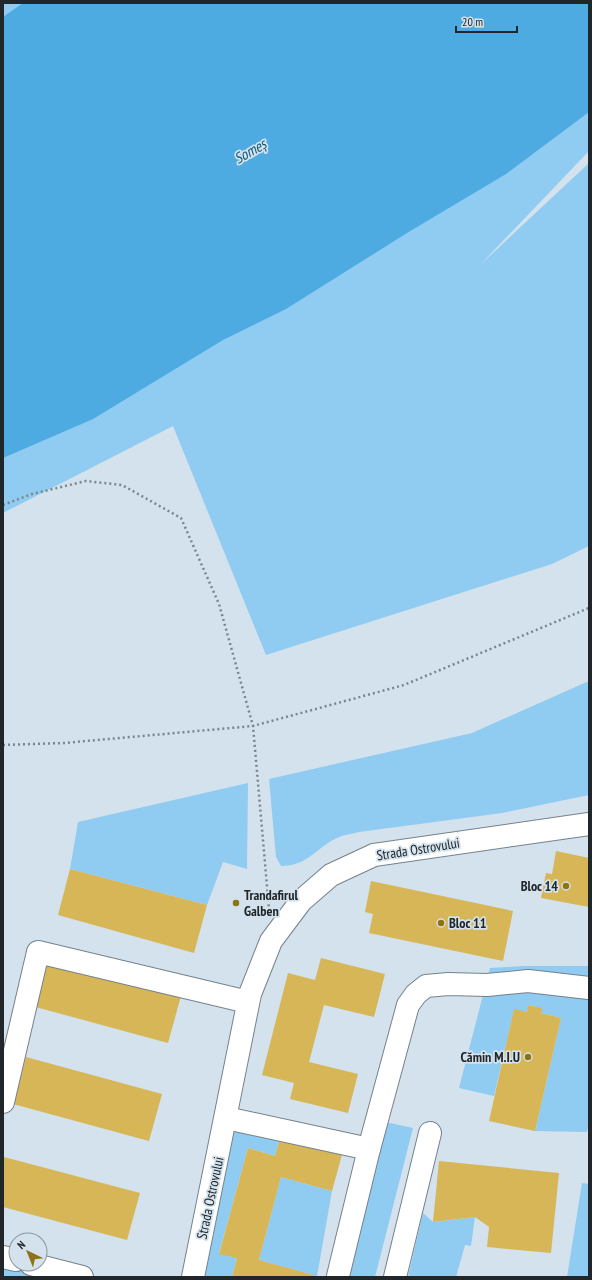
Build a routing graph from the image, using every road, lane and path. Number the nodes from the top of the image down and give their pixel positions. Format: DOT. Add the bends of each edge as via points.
graph roads {
  1 [pos="3,505"];
  2 [pos="589,608"];
  3 [pos="252,726"];
  4 [pos="3,745"];
  5 [pos="589,824"];
  6 [pos="272,941"];
  7 [pos="589,988"];
  8 [pos="248,1002"];
  9 [pos="3,1102"];
  10 [pos="226,1118"];
  11 [pos="430,1133"];
  12 [pos="369,1149"];
  13 [pos="48,1268"];
  14 [pos="338,1276"];
  15 [pos="82,1277"];
  16 [pos="193,1277"];
  17 [pos="395,1277"];
  1 -- 3 [label="path" via="32,494 86,481 122,485 180,518 219,604"];
  2 -- 3 [label="path" via="404,685"];
  3 -- 4 [label="path" via="64,743"];
  3 -- 6 [label="path"];
  5 -- 6 [label="street, Strada Ostrovului" via="374,854 331,874 301,901"];
  6 -- 8 [label="street, Strada Ostrovului"];
  7 -- 12 [label="street" via="528,981 426,986 408,1005"];
  8 -- 9 [label="street" via="38,952"];
  8 -- 10 [label="street, Strada Ostrovului"];
  10 -- 12 [label="street"];
  10 -- 16 [label="street, Strada Ostrovului"];
  11 -- 17 [label="street"];
  12 -- 14 [label="street"];
  13 -- 15 [label="street"];
}
